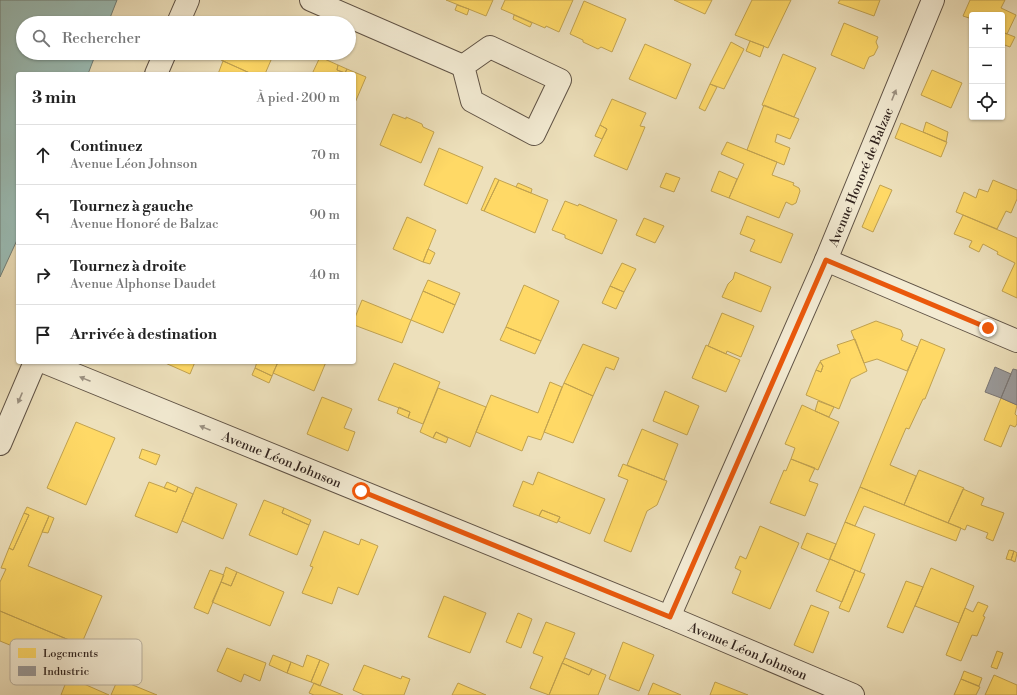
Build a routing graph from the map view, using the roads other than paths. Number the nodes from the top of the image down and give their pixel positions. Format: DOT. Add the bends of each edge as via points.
graph roads {
  1 [pos="188,0"];
  2 [pos="311,0"];
  3 [pos="933,0"];
  4 [pos="181,16"];
  5 [pos="348,16"];
  6 [pos="356,20"];
  7 [pos="162,60"];
  8 [pos="463,66"];
  9 [pos="157,72"];
  10 [pos="826,260"];
  11 [pos="1017,341"];
  12 [pos="34,364"];
  13 [pos="49,364"];
  14 [pos="0,444"];
  15 [pos="670,617"];
  16 [pos="852,695"];
  1 -- 4 [label="street"];
  2 -- 5 [label="street"];
  10 -- 3 [label="street, Avenue Honoré de Balzac, one-way"];
  6 -- 8 [label="street"];
  7 -- 9 [label="street"];
  8 -- 8 [label="street" via="472,101 534,134 560,80 490,47"];
  10 -- 11 [label="street"];
  10 -- 15 [label="street, Avenue Honoré de Balzac"];
  12 -- 14 [label="street, one-way"];
  15 -- 13 [label="street, Avenue Léon Johnson, one-way"];
  15 -- 16 [label="street, Avenue Léon Johnson"];
}
